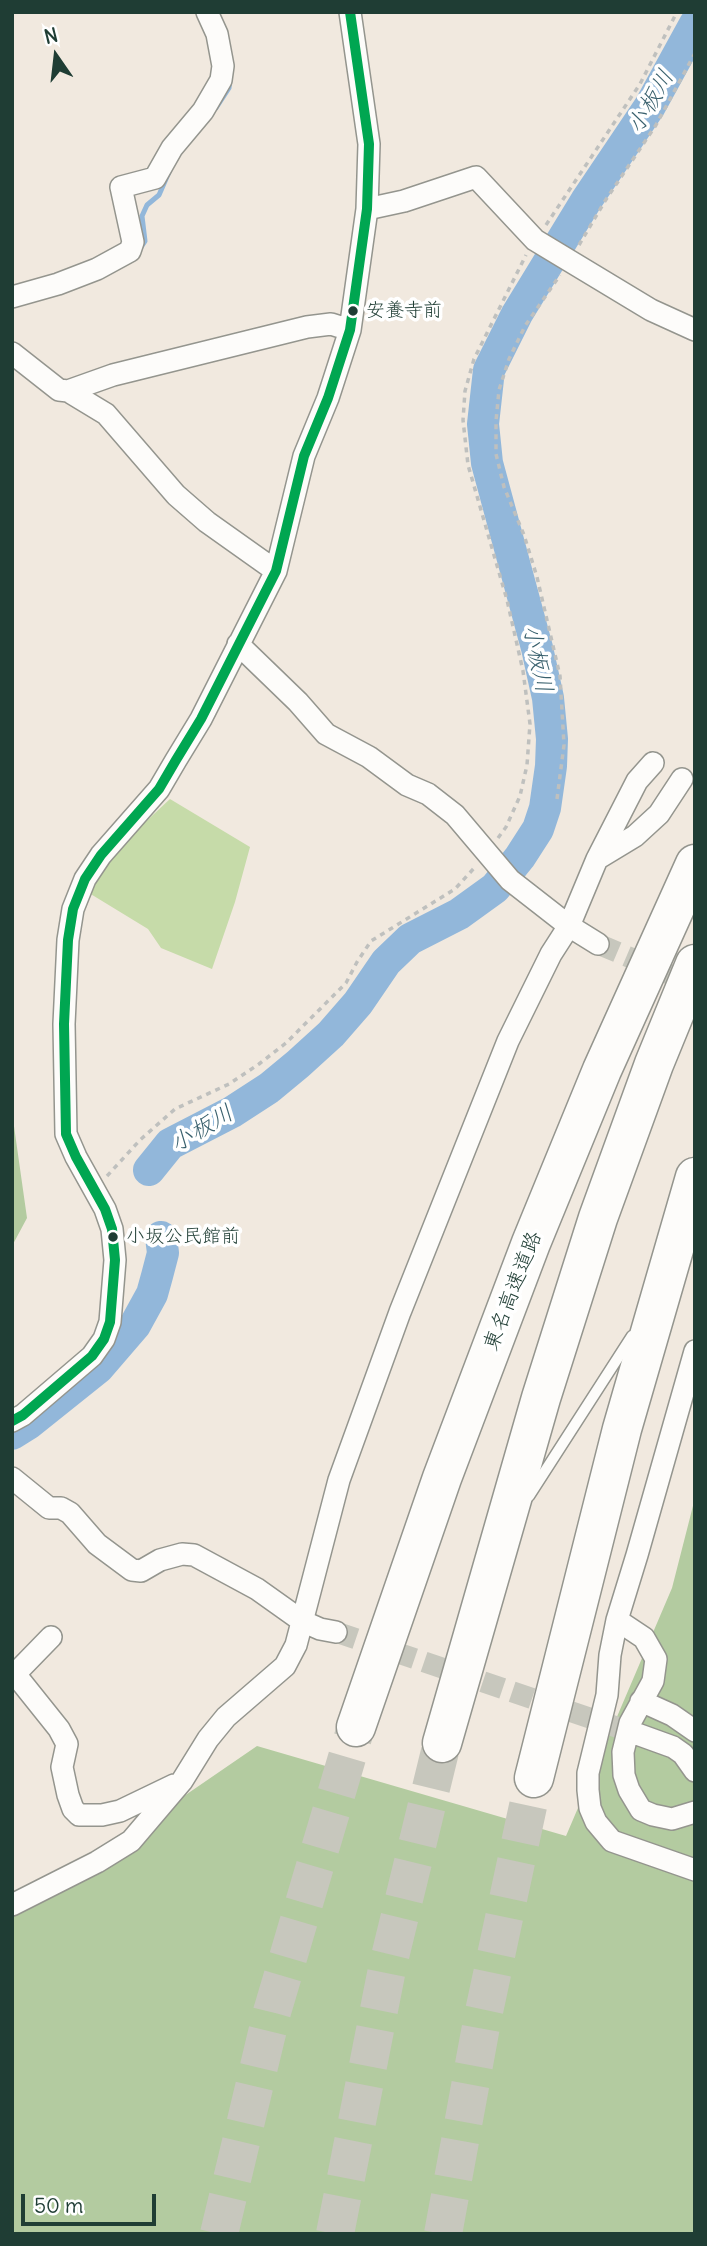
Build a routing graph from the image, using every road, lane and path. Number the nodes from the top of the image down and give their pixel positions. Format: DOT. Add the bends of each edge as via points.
graph roads {
  1 [pos="207,12"];
  2 [pos="350,12"];
  3 [pos="677,12"];
  4 [pos="695,53"];
  5 [pos="367,209"];
  6 [pos="535,240"];
  7 [pos="569,262"];
  8 [pos="12,297"];
  9 [pos="691,321"];
  10 [pos="350,330"];
  11 [pos="12,353"];
  12 [pos="68,391"];
  13 [pos="276,571"];
  14 [pos="238,644"];
  15 [pos="653,763"];
  16 [pos="682,779"];
  17 [pos="557,799"];
  18 [pos="488,855"];
  19 [pos="597,859"];
  20 [pos="695,864"];
  21 [pos="569,926"];
  22 [pos="598,944"];
  23 [pos="695,964"];
  24 [pos="695,1177"];
  25 [pos="97,1193"];
  26 [pos="660,1292"];
  27 [pos="695,1351"];
  28 [pos="12,1421"];
  29 [pos="12,1478"];
  30 [pos="497,1546"];
  31 [pos="617,1620"];
  32 [pos="302,1621"];
  33 [pos="336,1632"];
  34 [pos="51,1637"];
  35 [pos="641,1701"];
  36 [pos="356,1727"];
  37 [pos="695,1731"];
  38 [pos="637,1734"];
  39 [pos="442,1743"];
  40 [pos="695,1771"];
  41 [pos="534,1778"];
  42 [pos="182,1781"];
  43 [pos="695,1812"];
  44 [pos="695,1870"];
  45 [pos="12,1905"];
  1 -- 8 [label="street" via="218,34 221,80 155,178 121,187 133,242 130,251 58,284"];
  2 -- 5 [label="street" via="369,144"];
  3 -- 6 [label="path" via="640,84"];
  4 -- 7 [label="path" via="656,125"];
  5 -- 6 [label="street" via="475,177"];
  5 -- 10 [label="street"];
  6 -- 7 [label="street"];
  6 -- 18 [label="path" via="489,326 465,391 468,465 507,600 530,724 520,796"];
  7 -- 9 [label="street" via="651,310"];
  7 -- 17 [label="path" via="525,326 509,359 496,421 496,454 504,487 537,577 560,677 564,745"];
  10 -- 12 [label="street" via="331,324 307,327 140,368"];
  10 -- 13 [label="street" via="304,456"];
  11 -- 12 [label="street" via="59,390"];
  12 -- 13 [label="street" via="106,414 199,516"];
  13 -- 14 [label="street"];
  14 -- 18 [label="street" via="326,734 428,794 455,815"];
  14 -- 25 [label="street" via="159,789 101,855 73,909 64,1024 66,1134"];
  15 -- 19 [label="street" via="637,780"];
  16 -- 19 [label="street" via="659,814 635,836"];
  18 -- 21 [label="street" via="510,880"];
  18 -- 25 [label="path" via="455,889 371,941 346,983 286,1043 229,1084 175,1109 156,1124 110,1171"];
  19 -- 21 [label="street"];
  20 -- 36 [label="highway, 東名高速道路" via="602,1070 531,1243 442,1478"];
  21 -- 22 [label="street"];
  21 -- 32 [label="street" via="508,1041 400,1312 339,1480"];
  23 -- 30 [label="highway" via="598,1218"];
  24 -- 26 [label="highway"];
  25 -- 28 [label="street" via="112,1229 115,1260 107,1331 92,1356"];
  26 -- 30 [label="lane"];
  26 -- 41 [label="highway"];
  27 -- 31 [label="street"];
  29 -- 32 [label="street" via="49,1508 70,1513 97,1545 125,1566 141,1571 160,1560 194,1555 247,1583"];
  30 -- 39 [label="highway"];
  31 -- 35 [label="street" via="645,1638 656,1658 653,1681"];
  31 -- 44 [label="street" via="607,1695 589,1773 590,1808 612,1841"];
  32 -- 33 [label="street"];
  32 -- 42 [label="street" via="285,1666 226,1717"];
  34 -- 42 [label="street" via="15,1674 67,1744 62,1767 73,1809 79,1815 111,1813"];
  35 -- 37 [label="street"];
  35 -- 43 [label="street" via="622,1752 629,1790 641,1810 653,1815 672,1819"];
  38 -- 40 [label="street" via="673,1747"];
  42 -- 45 [label="street" via="131,1840"];
}
